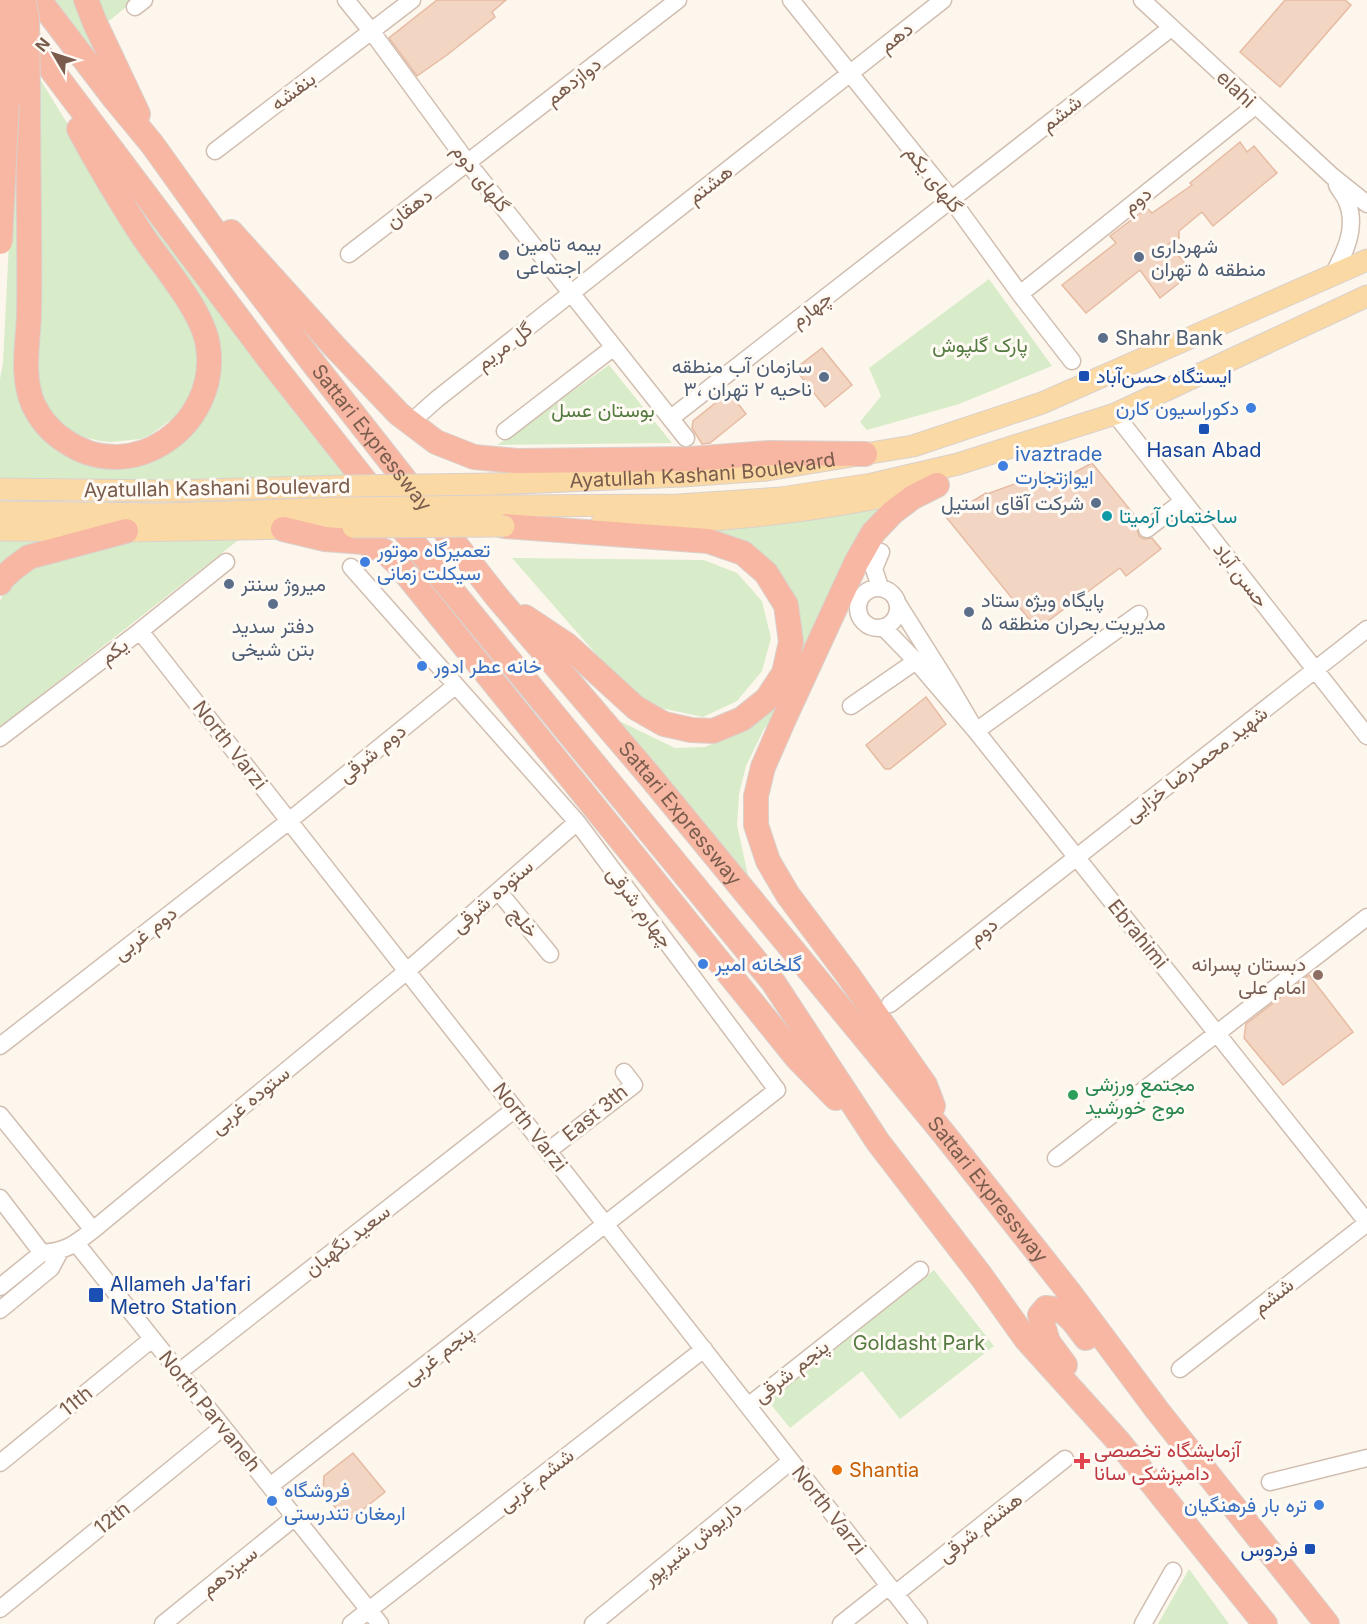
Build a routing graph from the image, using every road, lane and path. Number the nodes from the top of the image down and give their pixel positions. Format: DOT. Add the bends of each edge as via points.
graph roads {
  1 [pos="0,0"];
  2 [pos="12,0"];
  3 [pos="24,0"];
  4 [pos="39,0"];
  5 [pos="86,0"];
  6 [pos="346,0"];
  7 [pos="412,0"];
  8 [pos="678,0"];
  9 [pos="791,0"];
  10 [pos="943,0"];
  11 [pos="1142,0"];
  12 [pos="1171,27"];
  13 [pos="372,32"];
  14 [pos="41,58"];
  15 [pos="850,74"];
  16 [pos="1255,106"];
  17 [pos="152,144"];
  18 [pos="215,151"];
  19 [pos="468,163"];
  20 [pos="1332,176"];
  21 [pos="192,199"];
  22 [pos="951,199"];
  23 [pos="1367,204"];
  24 [pos="0,242"];
  25 [pos="349,254"];
  26 [pos="1367,260"];
  27 [pos="1332,276"];
  28 [pos="571,294"];
  29 [pos="1020,294"];
  30 [pos="1367,296"];
  31 [pos="614,347"];
  32 [pos="1072,361"];
  33 [pos="1115,414"];
  34 [pos="671,418"];
  35 [pos="410,423"];
  36 [pos="505,431"];
  37 [pos="686,438"];
  38 [pos="865,454"];
  39 [pos="958,464"];
  40 [pos="937,485"];
  41 [pos="0,489"];
  42 [pos="1183,501"];
  43 [pos="0,512"];
  44 [pos="500,516"];
  45 [pos="350,518"];
  46 [pos="1146,528"];
  47 [pos="283,529"];
  48 [pos="0,530"];
  49 [pos="126,531"];
  50 [pos="881,552"];
  51 [pos="226,562"];
  52 [pos="351,567"];
  53 [pos="0,584"];
  54 [pos="880,587"];
  55 [pos="497,597"];
  56 [pos="898,604"];
  57 [pos="1139,614"];
  58 [pos="883,627"];
  59 [pos="1367,629"];
  60 [pos="140,631"];
  61 [pos="916,661"];
  62 [pos="1315,670"];
  63 [pos="455,686"];
  64 [pos="851,706"];
  65 [pos="976,731"];
  66 [pos="1367,736"];
  67 [pos="0,738"];
  68 [pos="289,821"];
  69 [pos="577,822"];
  70 [pos="1077,857"];
  71 [pos="498,891"];
  72 [pos="1367,917"];
  73 [pos="550,954"];
  74 [pos="407,970"];
  75 [pos="890,1004"];
  76 [pos="1217,1033"];
  77 [pos="0,1046"];
  78 [pos="624,1072"];
  79 [pos="515,1109"];
  80 [pos="0,1115"];
  81 [pos="944,1134"];
  82 [pos="878,1142"];
  83 [pos="548,1151"];
  84 [pos="1056,1158"];
  85 [pos="0,1198"];
  86 [pos="1367,1223"];
  87 [pos="605,1224"];
  88 [pos="93,1230"];
  89 [pos="76,1243"];
  90 [pos="60,1251"];
  91 [pos="42,1252"];
  92 [pos="920,1270"];
  93 [pos="0,1287"];
  94 [pos="0,1310"];
  95 [pos="153,1339"];
  96 [pos="704,1350"];
  97 [pos="1180,1369"];
  98 [pos="179,1372"];
  99 [pos="748,1406"];
  100 [pos="1156,1410"];
  101 [pos="223,1427"];
  102 [pos="1118,1441"];
  103 [pos="1367,1458"];
  104 [pos="1065,1459"];
  105 [pos="791,1461"];
  106 [pos="0,1463"];
  107 [pos="1270,1482"];
  108 [pos="270,1486"];
  109 [pos="295,1517"];
  110 [pos="1173,1571"];
  111 [pos="892,1590"];
  112 [pos="0,1609"];
  113 [pos="369,1610"];
  114 [pos="163,1624"];
  115 [pos="351,1624"];
  116 [pos="380,1624"];
  117 [pos="593,1624"];
  118 [pos="841,1624"];
  119 [pos="919,1624"];
  120 [pos="1143,1624"];
  121 [pos="1265,1624"];
  122 [pos="1327,1624"];
  1 -- 14 [label="highway, Sattari Expressway"];
  2 -- 24 [label="highway, bridge"];
  3 -- 14 [label="highway, bridge" via="28,97 26,377 33,403 54,434 87,453 106,457 142,454 161,444 193,415 208,378 208,343 190,304 143,236"];
  4 -- 17 [label="highway, Sattari Expressway"];
  5 -- 17 [label="highway"];
  6 -- 13 [label="street, گلهای دوم"];
  7 -- 13 [label="street, بنفشه"];
  8 -- 19 [label="street, دوازدهم"];
  9 -- 15 [label="street, گلهای یکم"];
  10 -- 15 [label="street, دهم"];
  11 -- 12 [label="street, elahi"];
  12 -- 16 [label="street, elahi"];
  12 -- 22 [label="street, ششم"];
  13 -- 18 [label="street, بنفشه"];
  13 -- 19 [label="street, گلهای دوم"];
  14 -- 82 [label="highway, Sattari Expressway" via="272,363 440,576 773,982"];
  15 -- 22 [label="street, گلهای یکم"];
  15 -- 28 [label="street, هشتم"];
  16 -- 20 [label="street, elahi"];
  16 -- 29 [label="street, دوم"];
  17 -- 21 [label="highway, Sattari Expressway"];
  19 -- 25 [label="street, دهقان"];
  19 -- 28 [label="street, گلهای دوم"];
  20 -- 23 [label="street"];
  20 -- 27 [label="street" via="1348,204 1351,228 1346,251"];
  21 -- 35 [label="highway" via="232,233"];
  21 -- 55 [label="highway, Sattari Expressway" via="317,368"];
  22 -- 29 [label="street, گلهای یکم"];
  22 -- 34 [label="street, چهارم"];
  26 -- 27 [label="main road, Ayatullah Kashani Boulevard"];
  27 -- 38 [label="main road, Ayatullah Kashani Boulevard" via="1042,403 913,446"];
  28 -- 31 [label="street, گلهای دوم"];
  28 -- 35 [label="street, گل مریم"];
  29 -- 32 [label="street, گلهای یکم"];
  30 -- 33 [label="main road, Ayatullah Kashani Boulevard"];
  31 -- 34 [label="street, گلهای دوم"];
  31 -- 36 [label="street"];
  33 -- 39 [label="main road, Ayatullah Kashani Boulevard"];
  33 -- 42 [label="street, حسن آباد"];
  34 -- 37 [label="street, گلهای دوم"];
  35 -- 38 [label="highway" via="436,442 474,457 517,461"];
  38 -- 41 [label="main road, Ayatullah Kashani Boulevard, bridge" via="767,470 494,484 168,491"];
  39 -- 40 [label="main road"];
  39 -- 44 [label="main road, Ayatullah Kashani Boulevard" via="872,484 781,498"];
  40 -- 44 [label="main road" via="784,512 680,522"];
  40 -- 81 [label="highway" via="893,512 873,533 856,563 763,767 756,796 756,825 768,861 788,895 925,1085"];
  42 -- 46 [label="street"];
  42 -- 62 [label="street, حسن آباد"];
  43 -- 45 [label="main road, Ayatullah Kashani Boulevard"];
  44 -- 45 [label="main road, bridge"];
  44 -- 55 [label="highway" via="708,541 743,553 766,573 786,605 791,642 784,673 767,699 742,719 714,731 691,730 664,724 636,708 567,645"];
  45 -- 47 [label="main road"];
  47 -- 49 [label="main road"];
  47 -- 82 [label="highway" via="363,542 384,551 399,566 797,1058"];
  48 -- 49 [label="main road"];
  49 -- 53 [label="highway" via="28,558"];
  50 -- 54 [label="street" via="874,569"];
  51 -- 60 [label="street, یکم"];
  52 -- 63 [label="street, چهارم شرقی"];
  54 -- 56 [label="street" via="891,592"];
  54 -- 58 [label="street" via="862,594 858,612 865,623"];
  55 -- 81 [label="highway, Sattari Expressway"];
  56 -- 58 [label="street" via="893,621"];
  56 -- 65 [label="street"];
  57 -- 65 [label="street"];
  58 -- 61 [label="street"];
  59 -- 62 [label="street"];
  60 -- 67 [label="street, یکم"];
  60 -- 68 [label="street, North Varzi"];
  61 -- 64 [label="street"];
  61 -- 65 [label="street"];
  62 -- 66 [label="street, حسن آباد"];
  62 -- 70 [label="street, شهید محمدرضا خزایی"];
  63 -- 68 [label="street, دوم شرقی"];
  63 -- 69 [label="street, چهارم شرقی"];
  65 -- 70 [label="street, Ebrahimi"];
  68 -- 74 [label="street, North Varzi"];
  68 -- 77 [label="street, دوم غربی"];
  69 -- 71 [label="street, ستوده شرقی"];
  69 -- 87 [label="street, چهارم شرقی" via="777,1090"];
  70 -- 75 [label="street, دوم"];
  70 -- 76 [label="street, Ebrahimi"];
  71 -- 73 [label="street, خلج"];
  71 -- 74 [label="street, ستوده شرقی"];
  72 -- 76 [label="street"];
  74 -- 79 [label="street, North Varzi"];
  74 -- 88 [label="street, ستوده غربی"];
  76 -- 84 [label="street"];
  76 -- 86 [label="street, Ebrahimi"];
  78 -- 83 [label="street, East 3th" via="634,1085"];
  79 -- 83 [label="street, North Varzi"];
  79 -- 98 [label="street, سعید نگهبان"];
  80 -- 88 [label="street"];
  81 -- 100 [label="highway, Sattari Expressway"];
  82 -- 102 [label="highway, Sattari Expressway" via="1026,1340"];
  83 -- 87 [label="street, North Varzi"];
  85 -- 91 [label="street"];
  86 -- 97 [label="street, ششم"];
  87 -- 96 [label="street, North Varzi"];
  87 -- 108 [label="street, پنجم غربی"];
  88 -- 89 [label="street, ستوده غربی"];
  89 -- 90 [label="street, ستوده غربی"];
  89 -- 95 [label="street, North Parvaneh"];
  90 -- 91 [label="street"];
  90 -- 94 [label="street" via="51,1268"];
  91 -- 93 [label="street"];
  92 -- 99 [label="street, پنجم شرقی"];
  95 -- 98 [label="street, North Parvaneh"];
  95 -- 106 [label="street, 11th"];
  96 -- 99 [label="street, North Varzi"];
  96 -- 113 [label="street, ششم غربی"];
  98 -- 101 [label="street, North Parvaneh"];
  99 -- 105 [label="street, North Varzi"];
  100 -- 102 [label="highway" via="1113,1375 1073,1321 1061,1310 1046,1308 1040,1315 1048,1342"];
  100 -- 122 [label="highway, Sattari Expressway"];
  101 -- 108 [label="street, North Parvaneh"];
  101 -- 112 [label="street, 12th"];
  102 -- 121 [label="highway, Sattari Expressway"];
  103 -- 107 [label="street"];
  104 -- 111 [label="street, هشتم شرقی"];
  105 -- 111 [label="street, North Varzi"];
  105 -- 117 [label="street, داریوش شیرپور"];
  108 -- 109 [label="street, North Parvaneh"];
  109 -- 113 [label="street, North Parvaneh"];
  109 -- 114 [label="street, سیزدهم"];
  110 -- 120 [label="street"];
  111 -- 118 [label="street, هشتم شرقی"];
  111 -- 119 [label="street, North Varzi"];
  113 -- 115 [label="street, ششم غربی"];
  113 -- 116 [label="street, North Parvaneh"];
}
